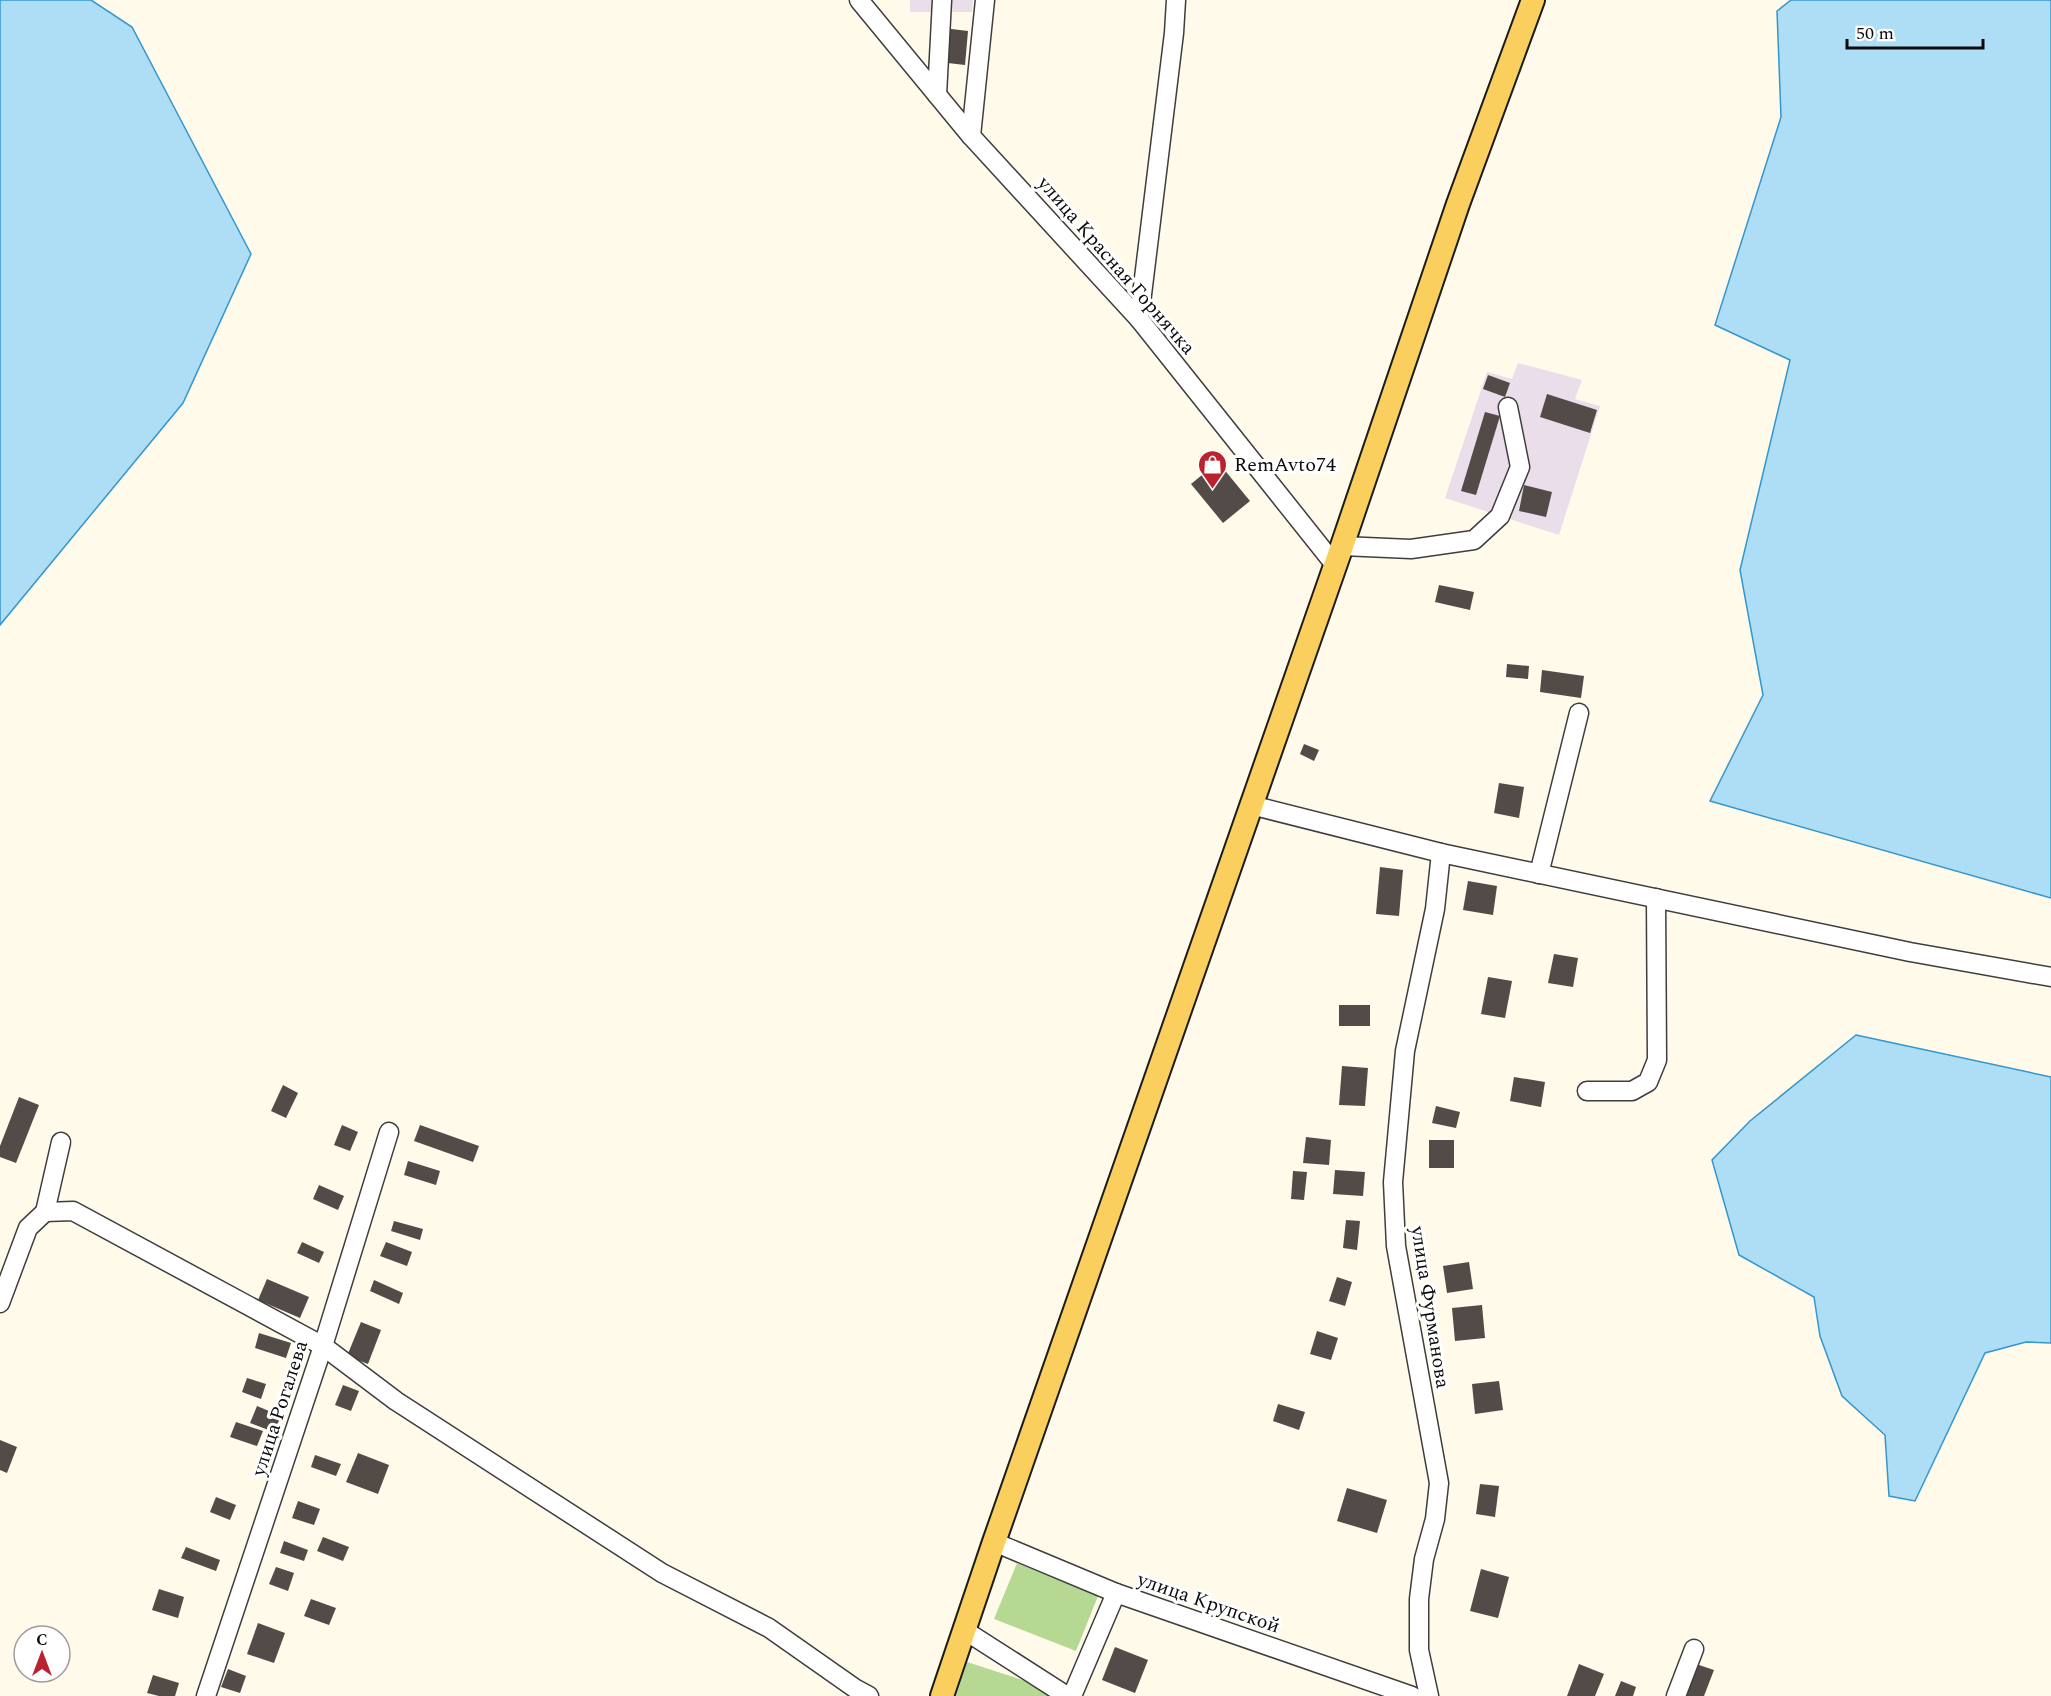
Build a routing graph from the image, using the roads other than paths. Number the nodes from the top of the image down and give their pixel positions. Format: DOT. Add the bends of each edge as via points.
graph roads {
  1 [pos="859,0"];
  2 [pos="942,0"];
  3 [pos="985,0"];
  4 [pos="1176,0"];
  5 [pos="1533,0"];
  6 [pos="937,95"];
  7 [pos="971,136"];
  8 [pos="1139,319"];
  9 [pos="1508,407"];
  10 [pos="1338,556"];
  11 [pos="1579,713"];
  12 [pos="1251,805"];
  13 [pos="1441,853"];
  14 [pos="1539,874"];
  15 [pos="1656,898"];
  16 [pos="2051,977"];
  17 [pos="1587,1091"];
  18 [pos="389,1132"];
  19 [pos="61,1142"];
  20 [pos="45,1212"];
  21 [pos="0,1303"];
  22 [pos="323,1346"];
  23 [pos="994,1542"];
  24 [pos="1116,1593"];
  25 [pos="964,1630"];
  26 [pos="1694,1649"];
  27 [pos="858,1694"];
  28 [pos="206,1696"];
  29 [pos="942,1696"];
  30 [pos="1067,1696"];
  31 [pos="1072,1696"];
  32 [pos="1412,1696"];
  33 [pos="1429,1696"];
  34 [pos="1676,1696"];
  1 -- 6 [label="street, улица Красная Горнячка"];
  2 -- 6 [label="street"];
  3 -- 7 [label="street"];
  4 -- 8 [label="street"];
  5 -- 10 [label="main road" via="1458,204"];
  6 -- 7 [label="street, улица Красная Горнячка"];
  7 -- 8 [label="street, улица Красная Горнячка"];
  8 -- 10 [label="street, улица Красная Горнячка"];
  9 -- 10 [label="street" via="1520,467 1500,516 1481,534 1474,540"];
  10 -- 12 [label="main road"];
  11 -- 14 [label="street"];
  12 -- 13 [label="street"];
  12 -- 23 [label="main road"];
  13 -- 14 [label="street"];
  13 -- 33 [label="street, улица Фурманова" via="1435,909 1405,1051 1393,1182 1396,1246 1439,1483 1419,1599 1419,1650"];
  14 -- 15 [label="street"];
  15 -- 16 [label="street" via="1910,952"];
  15 -- 17 [label="street" via="1657,1060 1648,1082 1632,1091"];
  18 -- 22 [label="street, улица Рогалева"];
  19 -- 20 [label="street"];
  20 -- 21 [label="street" via="28,1228"];
  20 -- 22 [label="street" via="73,1211"];
  22 -- 27 [label="street" via="396,1401 662,1574 769,1628"];
  22 -- 28 [label="street, улица Рогалева"];
  23 -- 24 [label="street, улица Крупской"];
  23 -- 25 [label="main road"];
  24 -- 31 [label="street"];
  24 -- 32 [label="street, улица Крупской"];
  25 -- 29 [label="main road"];
  25 -- 30 [label="street"];
  26 -- 34 [label="street"];
}
